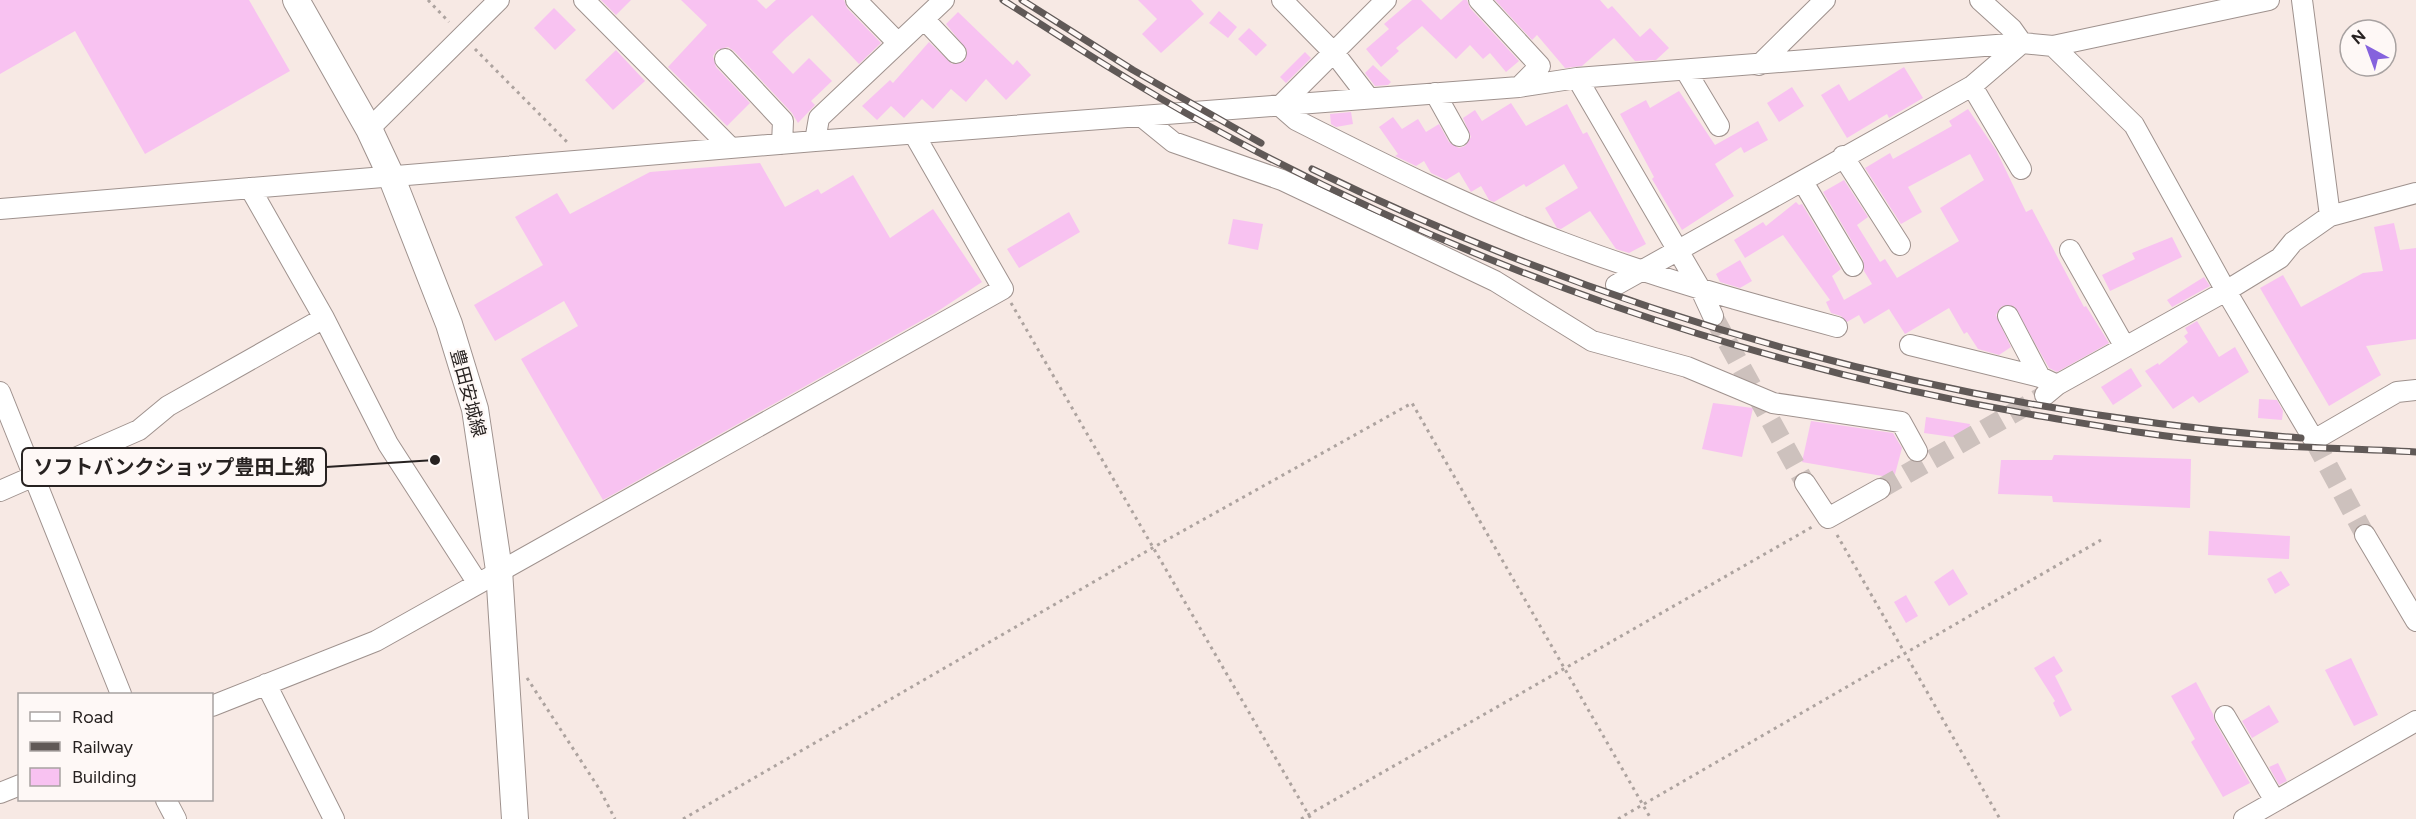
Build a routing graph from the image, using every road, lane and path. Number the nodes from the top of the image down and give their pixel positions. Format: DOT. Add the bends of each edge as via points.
graph roads {
  1 [pos="296,0"];
  2 [pos="428,0"];
  3 [pos="499,0"];
  4 [pos="584,0"];
  5 [pos="856,0"];
  6 [pos="1282,0"];
  7 [pos="1386,0"];
  8 [pos="1479,0"];
  9 [pos="1825,0"];
  10 [pos="1980,0"];
  11 [pos="2269,0"];
  12 [pos="2302,0"];
  13 [pos="931,7"];
  14 [pos="462,35"];
  15 [pos="2022,43"];
  16 [pos="898,44"];
  17 [pos="2053,46"];
  18 [pos="956,53"];
  19 [pos="1335,54"];
  20 [pos="725,59"];
  21 [pos="1759,65"];
  22 [pos="1686,71"];
  23 [pos="1576,78"];
  24 [pos="1972,86"];
  25 [pos="1519,87"];
  26 [pos="1435,93"];
  27 [pos="1368,97"];
  28 [pos="1280,106"];
  29 [pos="1141,116"];
  30 [pos="1719,126"];
  31 [pos="369,129"];
  32 [pos="914,134"];
  33 [pos="1459,136"];
  34 [pos="816,141"];
  35 [pos="782,144"];
  36 [pos="571,146"];
  37 [pos="731,148"];
  38 [pos="1843,156"];
  39 [pos="2021,169"];
  40 [pos="391,176"];
  41 [pos="1803,182"];
  42 [pos="250,188"];
  43 [pos="2416,193"];
  44 [pos="0,208"];
  45 [pos="2330,216"];
  46 [pos="1900,245"];
  47 [pos="2070,250"];
  48 [pos="1678,252"];
  49 [pos="1853,266"];
  50 [pos="1640,270"];
  51 [pos="1616,285"];
  52 [pos="1003,289"];
  53 [pos="1701,290"];
  54 [pos="2226,291"];
  55 [pos="1713,316"];
  56 [pos="2008,316"];
  57 [pos="324,318"];
  58 [pos="1837,327"];
  59 [pos="1910,345"];
  60 [pos="2125,347"];
  61 [pos="2047,386"];
  62 [pos="2416,390"];
  63 [pos="0,392"];
  64 [pos="1917,451"];
  65 [pos="32,477"];
  66 [pos="1804,483"];
  67 [pos="1880,489"];
  68 [pos="0,491"];
  69 [pos="1828,518"];
  70 [pos="2365,535"];
  71 [pos="2101,540"];
  72 [pos="1154,547"];
  73 [pos="488,576"];
  74 [pos="2416,621"];
  75 [pos="1906,654"];
  76 [pos="1565,669"];
  77 [pos="524,673"];
  78 [pos="266,684"];
  79 [pos="121,693"];
  80 [pos="213,706"];
  81 [pos="2225,716"];
  82 [pos="2416,721"];
  83 [pos="18,786"];
  84 [pos="0,793"];
  85 [pos="167,801"];
  86 [pos="2275,801"];
  87 [pos="1642,805"];
  88 [pos="1308,815"];
  89 [pos="176,819"];
  90 [pos="334,819"];
  91 [pos="515,819"];
  92 [pos="615,819"];
  93 [pos="683,819"];
  94 [pos="1301,819"];
  95 [pos="1311,819"];
  96 [pos="1618,819"];
  97 [pos="1651,819"];
  98 [pos="2000,819"];
  99 [pos="2244,819"];
  1 -- 31 [label="main road, 豊田安城線"];
  2 -- 14 [label="path"];
  3 -- 14 [label="street"];
  4 -- 37 [label="street"];
  5 -- 16 [label="street"];
  6 -- 19 [label="street"];
  7 -- 19 [label="street"];
  8 -- 25 [label="street" via="1540,66"];
  9 -- 21 [label="street"];
  10 -- 15 [label="street"];
  11 -- 17 [label="street"];
  12 -- 45 [label="street"];
  13 -- 16 [label="street"];
  13 -- 18 [label="street"];
  14 -- 31 [label="street"];
  14 -- 36 [label="path"];
  15 -- 17 [label="street"];
  15 -- 21 [label="street"];
  15 -- 24 [label="street"];
  16 -- 34 [label="street" via="819,117"];
  17 -- 54 [label="street" via="2134,125"];
  19 -- 27 [label="street"];
  19 -- 28 [label="street"];
  20 -- 35 [label="street" via="783,121"];
  21 -- 22 [label="street"];
  22 -- 23 [label="street"];
  22 -- 30 [label="street"];
  23 -- 25 [label="street"];
  23 -- 48 [label="street"];
  24 -- 38 [label="street"];
  24 -- 39 [label="street"];
  25 -- 26 [label="street"];
  26 -- 27 [label="street"];
  26 -- 33 [label="street"];
  27 -- 28 [label="street"];
  28 -- 29 [label="street"];
  28 -- 50 [label="street" via="1296,120 1410,177 1562,242"];
  29 -- 32 [label="street"];
  29 -- 64 [label="street" via="1173,142 1282,180 1495,281 1592,341 1687,367 1773,404 1901,422"];
  31 -- 40 [label="main road, 豊田安城線"];
  32 -- 34 [label="street"];
  32 -- 52 [label="street"];
  34 -- 35 [label="street"];
  35 -- 37 [label="street"];
  37 -- 40 [label="street"];
  38 -- 41 [label="street"];
  38 -- 46 [label="street"];
  40 -- 42 [label="street"];
  40 -- 73 [label="main road, 豊田安城線" via="449,324 475,409"];
  41 -- 48 [label="street"];
  41 -- 49 [label="street"];
  42 -- 44 [label="street"];
  42 -- 57 [label="street"];
  43 -- 45 [label="street"];
  45 -- 54 [label="street" via="2293,242 2280,258"];
  47 -- 60 [label="street"];
  48 -- 50 [label="street"];
  48 -- 53 [label="street"];
  50 -- 51 [label="street"];
  50 -- 53 [label="street"];
  52 -- 72 [label="path"];
  52 -- 73 [label="street"];
  53 -- 55 [label="street"];
  53 -- 58 [label="street"];
  54 -- 60 [label="street"];
  54 -- 62 [label="street" via="2313,440 2397,392"];
  56 -- 61 [label="street"];
  57 -- 65 [label="street" via="168,406 139,430"];
  57 -- 73 [label="street" via="388,444"];
  59 -- 61 [label="street"];
  60 -- 61 [label="street"];
  63 -- 65 [label="street"];
  65 -- 68 [label="street"];
  65 -- 79 [label="street"];
  66 -- 69 [label="street"];
  67 -- 69 [label="street"];
  69 -- 75 [label="path"];
  69 -- 76 [label="path"];
  70 -- 74 [label="street"];
  71 -- 75 [label="path"];
  72 -- 76 [label="path" via="1412,403"];
  72 -- 88 [label="path"];
  72 -- 93 [label="path"];
  73 -- 78 [label="street" via="376,641"];
  73 -- 91 [label="main road, 豊田安城線"];
  75 -- 87 [label="path"];
  75 -- 98 [label="path"];
  76 -- 87 [label="path"];
  76 -- 88 [label="path"];
  77 -- 92 [label="path"];
  78 -- 80 [label="street"];
  78 -- 90 [label="street"];
  81 -- 86 [label="street"];
  82 -- 86 [label="street"];
  83 -- 84 [label="street"];
  85 -- 89 [label="street"];
  86 -- 99 [label="street"];
  87 -- 96 [label="path"];
  87 -- 97 [label="path"];
  88 -- 94 [label="path"];
  88 -- 95 [label="path"];
}
